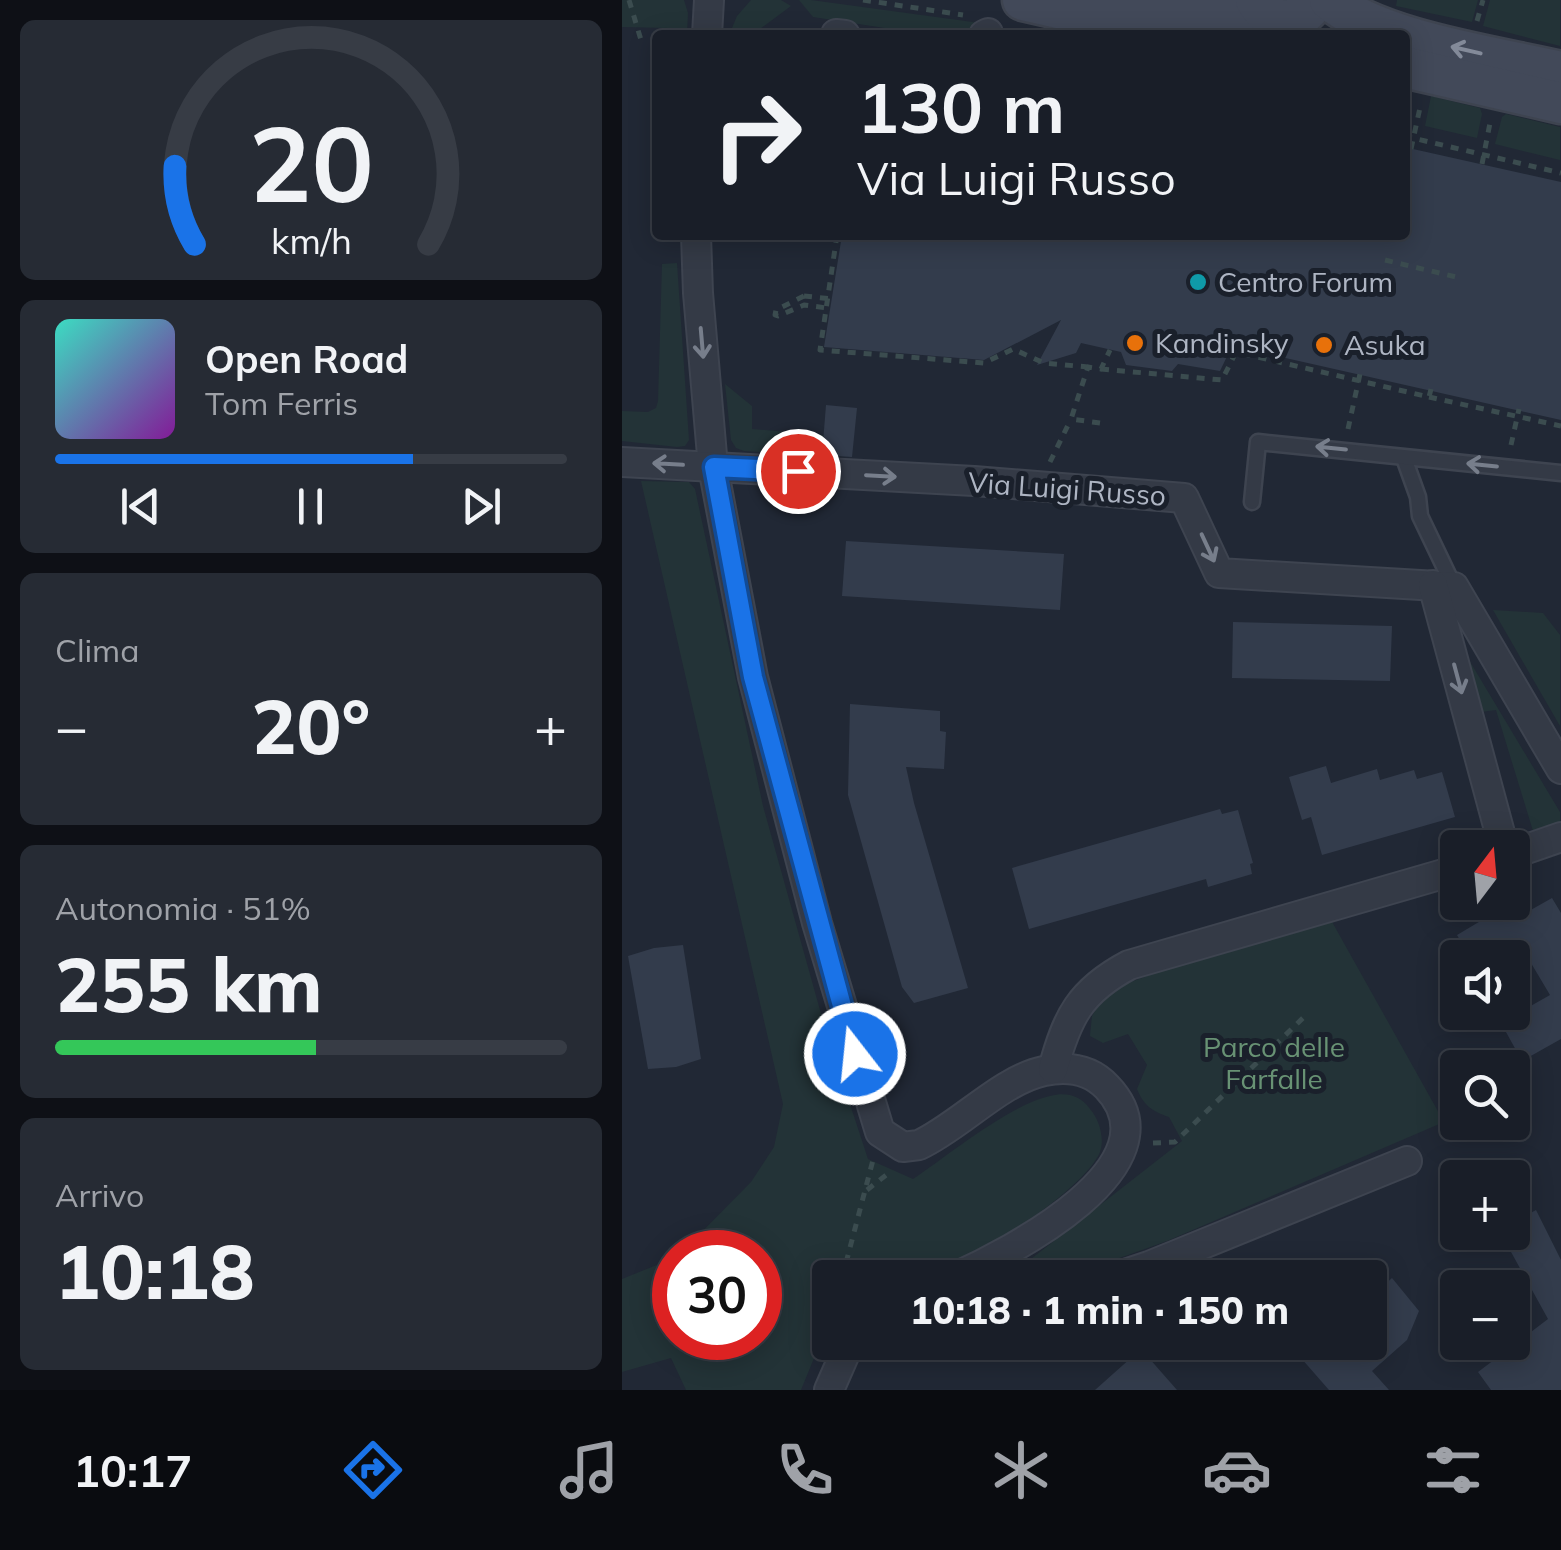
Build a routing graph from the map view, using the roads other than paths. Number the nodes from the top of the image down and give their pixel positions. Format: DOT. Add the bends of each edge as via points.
graph roads {
  1 [pos="710,0"];
  2 [pos="1024,0"];
  3 [pos="1330,0"];
  4 [pos="1287,13"];
  5 [pos="707,30"];
  6 [pos="1395,30"];
  7 [pos="1410,35"];
  8 [pos="1560,72"];
  9 [pos="1414,79"];
  10 [pos="1560,104"];
  11 [pos="696,240"];
  12 [pos="1404,458"];
  13 [pos="622,462"];
  14 [pos="714,467"];
  15 [pos="1560,472"];
  16 [pos="1252,502"];
  17 [pos="1444,586"];
  18 [pos="1560,769"];
  19 [pos="1500,830"];
  20 [pos="1560,837"];
  21 [pos="1530,848"];
  22 [pos="1440,875"];
  23 [pos="1053,1069"];
  24 [pos="1407,1161"];
  25 [pos="992,1260"];
  26 [pos="1164,1260"];
  27 [pos="842,1360"];
  28 [pos="829,1390"];
  1 -- 5 [label="street"];
  2 -- 4 [label="main road" via="1137,19 1216,9"];
  6 -- 3 [label="main road, one-way"];
  8 -- 7 [label="main road, one-way"];
  9 -- 10 [label="main road"];
  11 -- 14 [label="street, one-way"];
  15 -- 12 [label="lane, one-way"];
  12 -- 16 [label="lane, one-way" via="1258,442"];
  12 -- 17 [label="lane"];
  14 -- 13 [label="street, one-way"];
  14 -- 17 [label="street, Via Luigi Russo, one-way" via="1184,498 1220,573"];
  14 -- 23 [label="street" via="753,677 880,1132 904,1147 919,1145 1027,1076"];
  17 -- 18 [label="street"];
  17 -- 19 [label="street, one-way"];
  20 -- 21 [label="street"];
  22 -- 23 [label="street" via="1129,966 1100,982 1076,1008"];
  23 -- 25 [label="street" via="1077,1069 1106,1086 1124,1118 1125,1144 1101,1184"];
  24 -- 26 [label="street"];
  27 -- 28 [label="street"];
}
